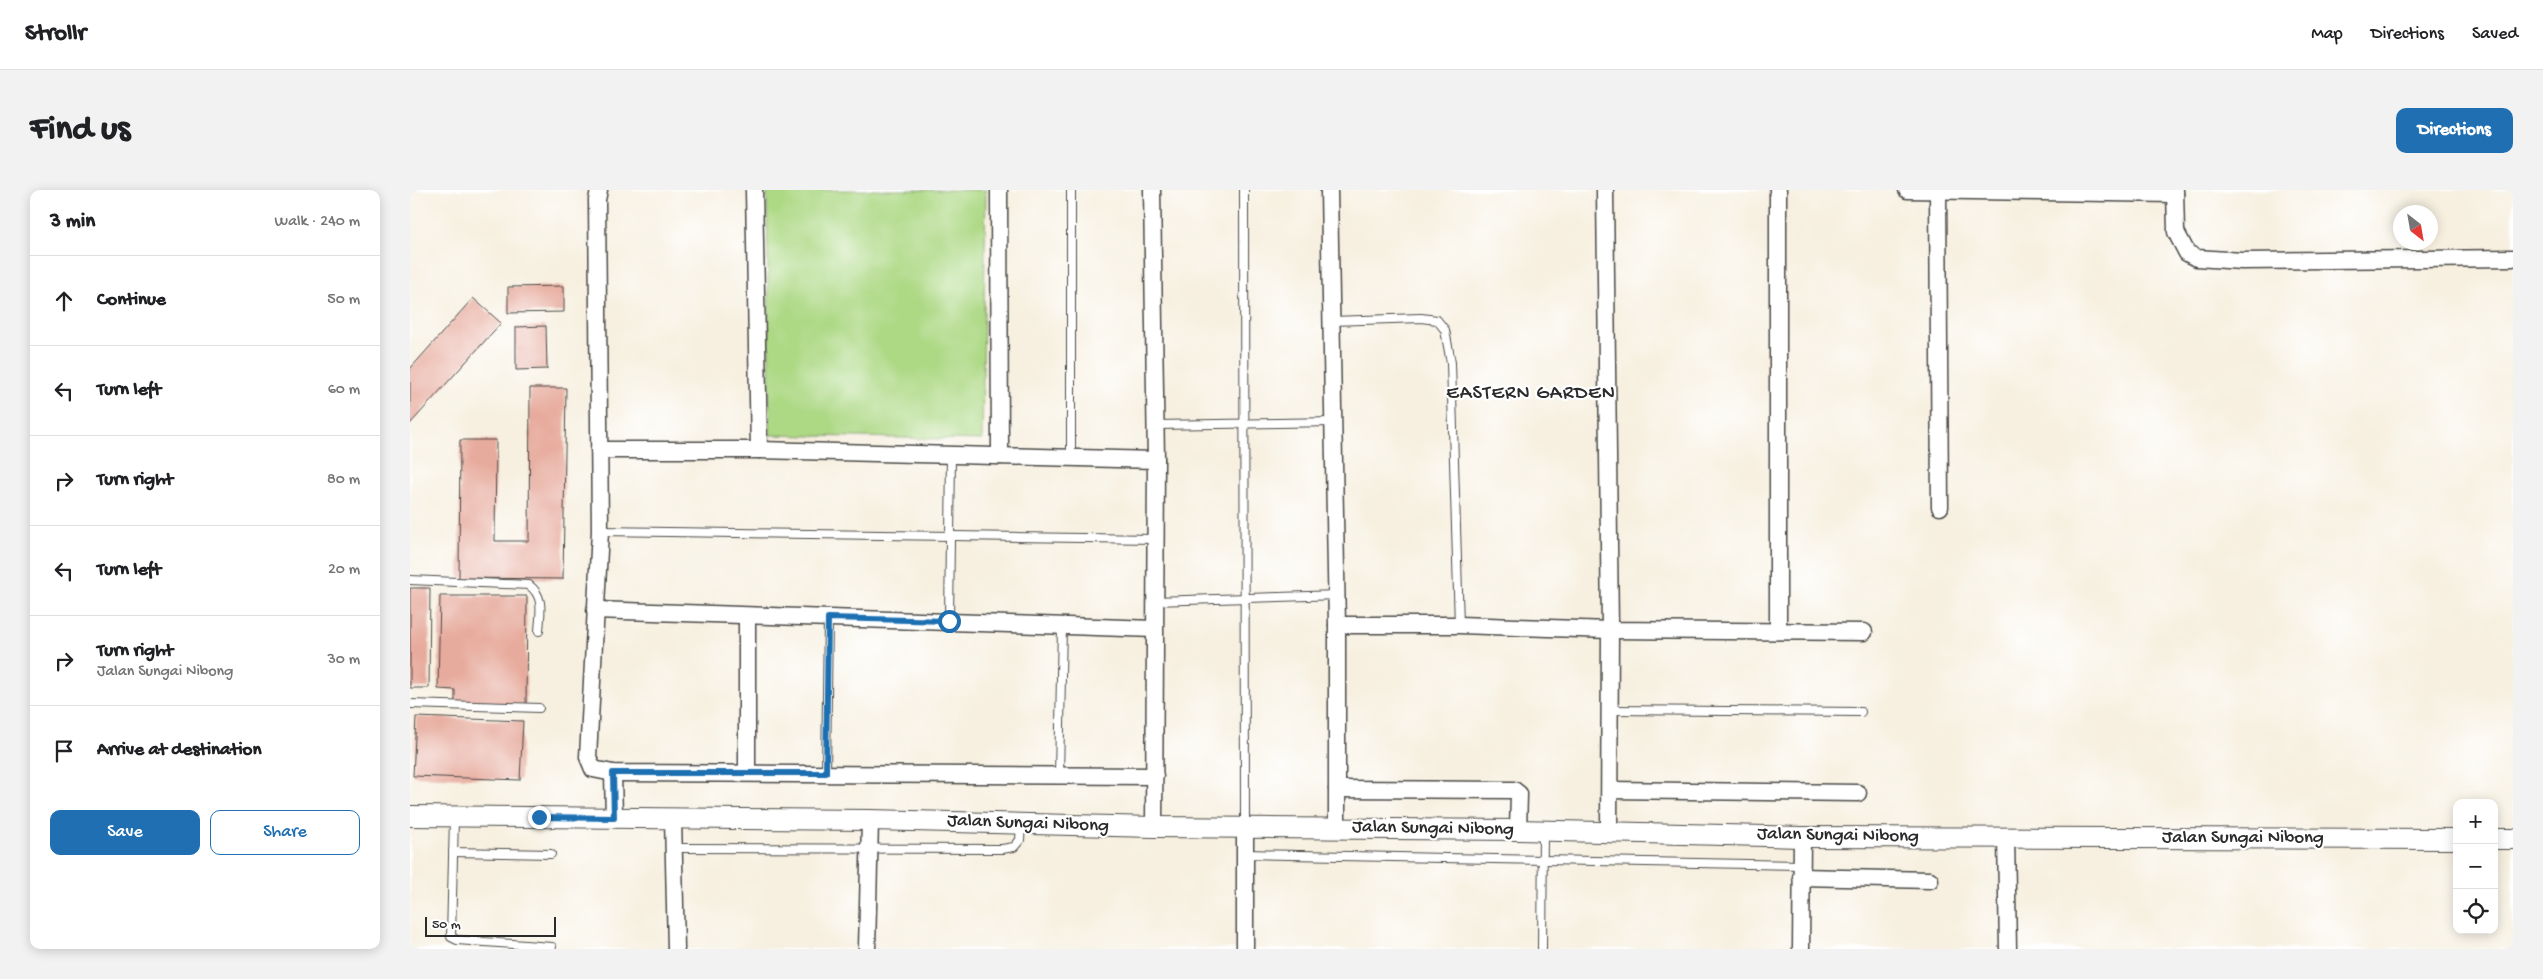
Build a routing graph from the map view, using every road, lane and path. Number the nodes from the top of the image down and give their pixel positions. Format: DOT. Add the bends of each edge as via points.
graph roads {
  1 [pos="600,190"];
  2 [pos="754,190"];
  3 [pos="999,190"];
  4 [pos="1070,190"];
  5 [pos="1152,190"];
  6 [pos="1244,190"];
  7 [pos="1329,190"];
  8 [pos="1605,190"];
  9 [pos="1778,190"];
  10 [pos="1907,190"];
  11 [pos="1938,190"];
  12 [pos="2175,192"];
  13 [pos="2513,258"];
  14 [pos="1332,321"];
  15 [pos="1334,422"];
  16 [pos="1244,424"];
  17 [pos="1156,425"];
  18 [pos="599,450"];
  19 [pos="759,450"];
  20 [pos="951,455"];
  21 [pos="1000,456"];
  22 [pos="1072,458"];
  23 [pos="1156,460"];
  24 [pos="1940,507"];
  25 [pos="600,530"];
  26 [pos="950,537"];
  27 [pos="1156,540"];
  28 [pos="410,580"];
  29 [pos="1336,595"];
  30 [pos="1244,598"];
  31 [pos="1155,601"];
  32 [pos="596,610"];
  33 [pos="747,616"];
  34 [pos="828,618"];
  35 [pos="949,621"];
  36 [pos="1337,625"];
  37 [pos="1459,625"];
  38 [pos="1062,626"];
  39 [pos="1154,629"];
  40 [pos="1610,630"];
  41 [pos="539,631"];
  42 [pos="1778,631"];
  43 [pos="1864,632"];
  44 [pos="410,704"];
  45 [pos="539,708"];
  46 [pos="1610,710"];
  47 [pos="1861,712"];
  48 [pos="747,772"];
  49 [pos="613,773"];
  50 [pos="826,773"];
  51 [pos="1059,776"];
  52 [pos="1155,776"];
  53 [pos="1337,789"];
  54 [pos="1610,790"];
  55 [pos="1858,793"];
  56 [pos="410,816"];
  57 [pos="454,816"];
  58 [pos="614,818"];
  59 [pos="673,818"];
  60 [pos="870,820"];
  61 [pos="1021,824"];
  62 [pos="1154,827"];
  63 [pos="1337,827"];
  64 [pos="1245,829"];
  65 [pos="1518,830"];
  66 [pos="1543,830"];
  67 [pos="1609,832"];
  68 [pos="1802,837"];
  69 [pos="2006,837"];
  70 [pos="2453,839"];
  71 [pos="2498,839"];
  72 [pos="2513,839"];
  73 [pos="673,848"];
  74 [pos="870,849"];
  75 [pos="453,852"];
  76 [pos="551,854"];
  77 [pos="1245,854"];
  78 [pos="1543,859"];
  79 [pos="1802,871"];
  80 [pos="1930,880"];
  81 [pos="552,947"];
  82 [pos="676,949"];
  83 [pos="867,949"];
  84 [pos="1245,949"];
  85 [pos="1542,949"];
  86 [pos="1801,949"];
  87 [pos="2008,949"];
  1 -- 18 [label="street" via="597,200"];
  2 -- 19 [label="street"];
  3 -- 21 [label="street"];
  4 -- 22 [label="lane"];
  5 -- 17 [label="street"];
  6 -- 16 [label="lane"];
  7 -- 14 [label="street"];
  8 -- 40 [label="street"];
  9 -- 42 [label="street"];
  10 -- 11 [label="street"];
  11 -- 12 [label="street"];
  11 -- 24 [label="street"];
  12 -- 13 [label="street" via="2176,232 2187,253 2197,258 2216,261"];
  14 -- 15 [label="street"];
  14 -- 37 [label="lane" via="1421,318 1438,320 1446,330 1451,363"];
  15 -- 16 [label="lane"];
  15 -- 29 [label="street"];
  16 -- 17 [label="lane"];
  16 -- 30 [label="lane"];
  17 -- 23 [label="street"];
  18 -- 19 [label="street"];
  18 -- 25 [label="street"];
  19 -- 20 [label="street"];
  20 -- 21 [label="street"];
  20 -- 26 [label="lane"];
  21 -- 22 [label="street"];
  22 -- 23 [label="street"];
  23 -- 27 [label="street"];
  25 -- 26 [label="lane"];
  25 -- 32 [label="street"];
  26 -- 27 [label="lane"];
  26 -- 35 [label="lane"];
  27 -- 31 [label="street"];
  28 -- 41 [label="lane" via="529,585 537,591 541,601"];
  29 -- 30 [label="lane"];
  29 -- 36 [label="street"];
  30 -- 31 [label="lane"];
  30 -- 64 [label="lane"];
  31 -- 39 [label="street"];
  32 -- 33 [label="street"];
  32 -- 49 [label="street" via="588,758 593,769"];
  33 -- 34 [label="street"];
  33 -- 48 [label="street"];
  34 -- 35 [label="street"];
  34 -- 50 [label="lane"];
  35 -- 38 [label="street"];
  36 -- 37 [label="street"];
  36 -- 53 [label="street"];
  37 -- 40 [label="street"];
  38 -- 39 [label="street"];
  38 -- 51 [label="lane"];
  39 -- 52 [label="street"];
  40 -- 42 [label="street"];
  40 -- 46 [label="street"];
  42 -- 43 [label="street"];
  44 -- 45 [label="lane"];
  46 -- 47 [label="lane"];
  46 -- 54 [label="street"];
  48 -- 49 [label="street"];
  48 -- 50 [label="street"];
  49 -- 58 [label="street"];
  50 -- 51 [label="street"];
  51 -- 52 [label="street"];
  52 -- 62 [label="street"];
  53 -- 63 [label="street"];
  53 -- 65 [label="street" via="1514,790 1518,794"];
  54 -- 55 [label="street"];
  54 -- 67 [label="street"];
  56 -- 57 [label="street, Jalan Sungai Nibong"];
  57 -- 58 [label="street, Jalan Sungai Nibong"];
  57 -- 75 [label="lane"];
  58 -- 59 [label="street, Jalan Sungai Nibong"];
  59 -- 60 [label="street, Jalan Sungai Nibong"];
  59 -- 73 [label="street"];
  60 -- 61 [label="street, Jalan Sungai Nibong"];
  60 -- 74 [label="street"];
  61 -- 62 [label="street, Jalan Sungai Nibong"];
  61 -- 74 [label="lane" via="1020,840 1014,847 1002,849"];
  62 -- 64 [label="street, Jalan Sungai Nibong"];
  63 -- 64 [label="street, Jalan Sungai Nibong"];
  63 -- 65 [label="street, Jalan Sungai Nibong"];
  64 -- 77 [label="street"];
  65 -- 66 [label="street, Jalan Sungai Nibong"];
  66 -- 67 [label="street, Jalan Sungai Nibong"];
  66 -- 78 [label="lane"];
  67 -- 68 [label="street, Jalan Sungai Nibong"];
  68 -- 69 [label="street, Jalan Sungai Nibong"];
  68 -- 79 [label="street"];
  69 -- 70 [label="street, Jalan Sungai Nibong"];
  69 -- 87 [label="street"];
  71 -- 72 [label="street"];
  73 -- 74 [label="lane"];
  73 -- 82 [label="street"];
  74 -- 83 [label="street"];
  75 -- 76 [label="lane"];
  75 -- 81 [label="lane" via="451,937"];
  77 -- 78 [label="lane"];
  77 -- 84 [label="street"];
  78 -- 79 [label="lane"];
  78 -- 85 [label="lane"];
  79 -- 80 [label="street"];
  79 -- 86 [label="street"];
}
